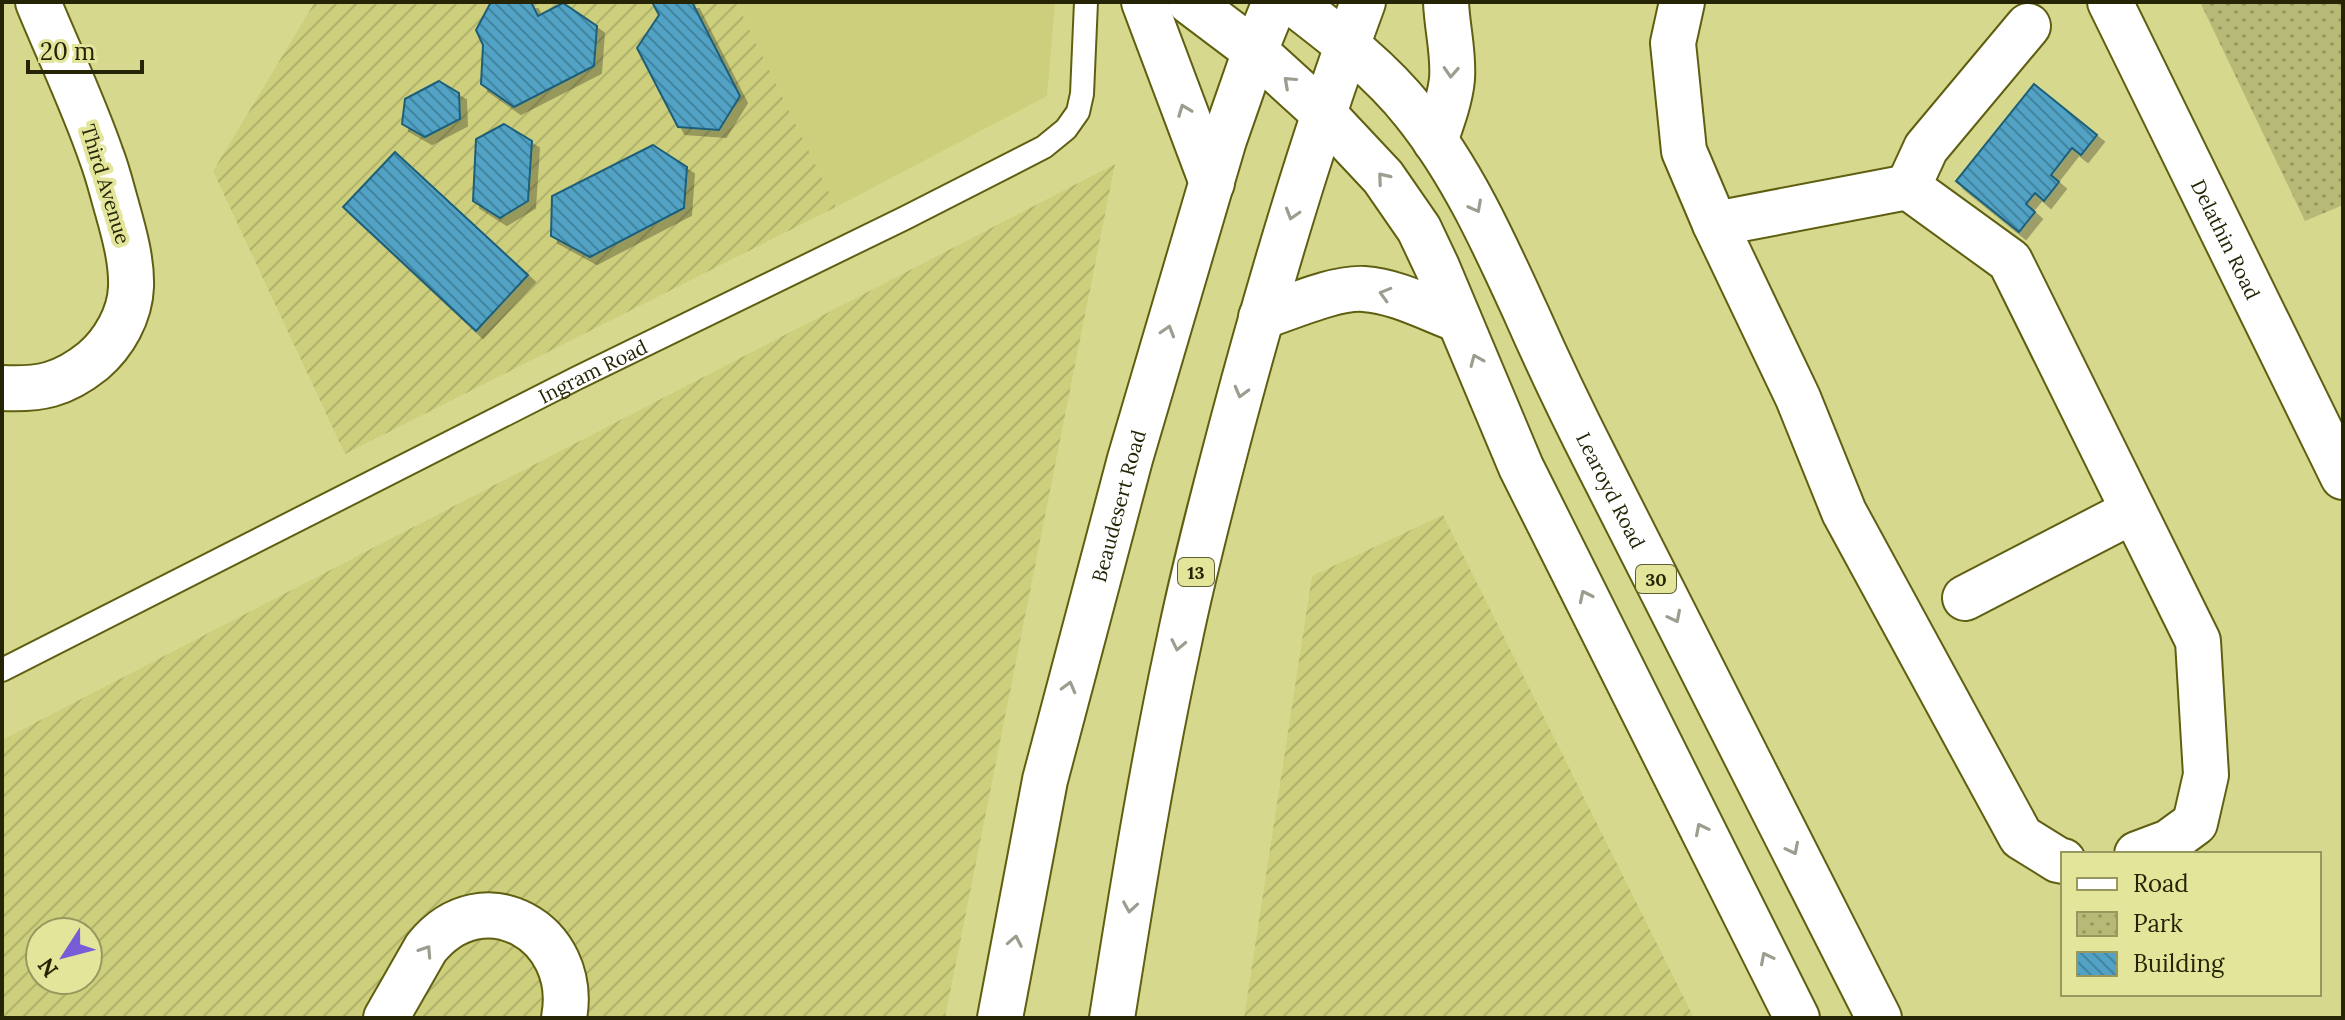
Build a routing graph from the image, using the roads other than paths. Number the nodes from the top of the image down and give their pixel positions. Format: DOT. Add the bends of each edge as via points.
graph roads {
  1 [pos="38,2"];
  2 [pos="1086,2"];
  3 [pos="1144,2"];
  4 [pos="1190,2"];
  5 [pos="1275,2"];
  6 [pos="1292,2"];
  7 [pos="1363,2"];
  8 [pos="1446,2"];
  9 [pos="1682,2"];
  10 [pos="2110,2"];
  11 [pos="2028,26"];
  12 [pos="1347,44"];
  13 [pos="1255,51"];
  14 [pos="1323,113"];
  15 [pos="1435,141"];
  16 [pos="1212,183"];
  17 [pos="1908,187"];
  18 [pos="1715,224"];
  19 [pos="1261,317"];
  20 [pos="1459,320"];
  21 [pos="2,388"];
  22 [pos="2343,477"];
  23 [pos="2133,511"];
  24 [pos="1965,598"];
  25 [pos="2,670"];
  26 [pos="2142,852"];
  27 [pos="2061,860"];
  28 [pos="386,1018"];
  29 [pos="564,1018"];
  30 [pos="1000,1018"];
  31 [pos="1112,1018"];
  32 [pos="1797,1018"];
  33 [pos="1879,1018"];
  1 -- 21 [label="main road, Third Avenue" via="102,156 125,239 131,286 116,336 76,375 49,387"];
  2 -- 25 [label="lane, Ingram Road" via="1078,112 1044,147"];
  16 -- 3 [label="main road, one-way"];
  4 -- 13 [label="main road"];
  5 -- 13 [label="main road, Beaudesert Road"];
  6 -- 12 [label="main road, Learoyd Road"];
  7 -- 12 [label="main road, 13"];
  8 -- 15 [label="main road, one-way" via="1452,79"];
  9 -- 18 [label="main road" via="1673,43 1684,151"];
  10 -- 22 [label="main road, Delathin Road"];
  11 -- 17 [label="main road" via="1926,148"];
  12 -- 14 [label="main road, 13"];
  12 -- 15 [label="main road, Learoyd Road" via="1413,110"];
  14 -- 13 [label="main road, one-way"];
  13 -- 16 [label="main road, Beaudesert Road"];
  14 -- 19 [label="main road, 13, one-way"];
  20 -- 14 [label="main road, one-way" via="1403,202"];
  15 -- 33 [label="main road, Learoyd Road / 30, one-way" via="1498,248 1598,464"];
  30 -- 16 [label="main road, Beaudesert Road, one-way" via="1049,766 1130,459"];
  17 -- 18 [label="main road"];
  17 -- 23 [label="main road" via="2010,261"];
  18 -- 27 [label="main road" via="1798,398 1844,512 2006,810 2021,837"];
  20 -- 19 [label="main road, one-way" via="1364,289 1336,292"];
  19 -- 31 [label="main road, 13, one-way" via="1179,642"];
  32 -- 20 [label="main road, one-way" via="1521,467"];
  23 -- 24 [label="main road"];
  23 -- 26 [label="main road" via="2198,641 2206,775 2195,823 2169,842"];
  28 -- 29 [label="main road, one-way" via="434,938 475,915 505,918 531,930 556,955 566,993"];
}
